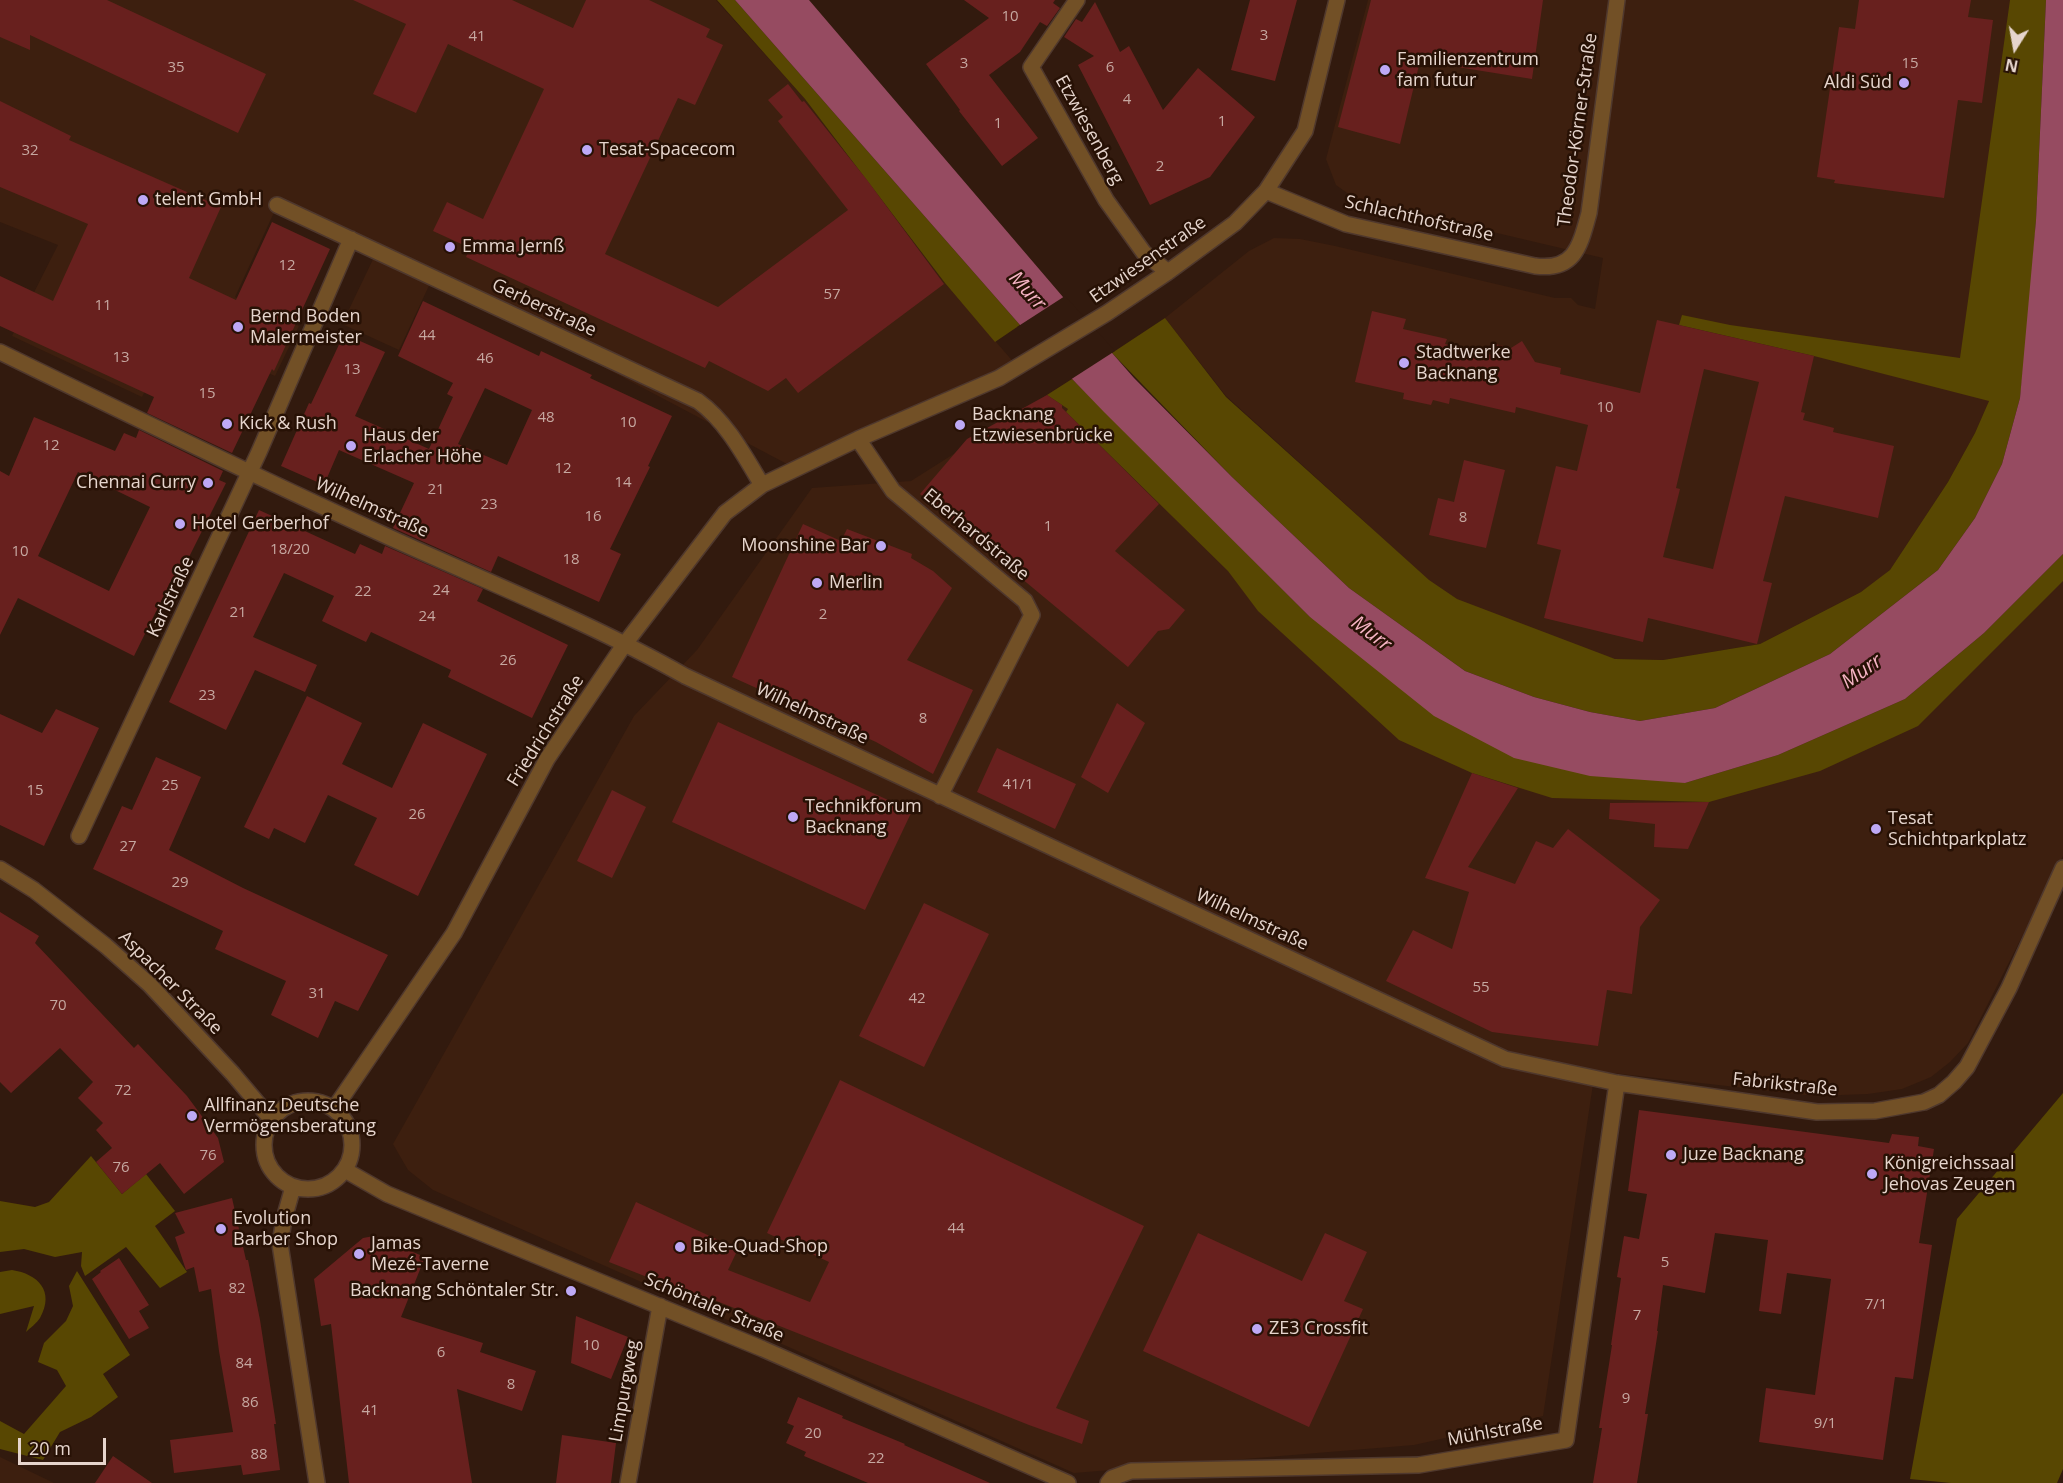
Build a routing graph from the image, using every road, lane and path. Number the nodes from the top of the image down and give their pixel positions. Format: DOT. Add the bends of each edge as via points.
graph roads {
  1 [pos="1077,0"];
  2 [pos="1337,0"];
  3 [pos="1617,0"];
  4 [pos="1266,191"];
  5 [pos="277,206"];
  6 [pos="351,239"];
  7 [pos="1567,260"];
  8 [pos="1168,272"];
  9 [pos="0,352"];
  10 [pos="858,439"];
  11 [pos="249,474"];
  12 [pos="762,484"];
  13 [pos="624,645"];
  14 [pos="940,796"];
  15 [pos="79,836"];
  16 [pos="2063,868"];
  17 [pos="0,869"];
  18 [pos="1617,1083"];
  19 [pos="334,1109"];
  20 [pos="271,1119"];
  21 [pos="345,1170"];
  22 [pos="293,1188"];
  23 [pos="660,1306"];
  24 [pos="317,1483"];
  25 [pos="628,1483"];
  26 [pos="1068,1483"];
  27 [pos="1108,1483"];
  1 -- 8 [label="street, Etzwiesenberg" via="1031,67 1106,200 1144,253"];
  2 -- 4 [label="street, Etzwiesenstraße" via="1305,131"];
  3 -- 7 [label="street, Theodor-Körner-Straße" via="1589,213 1580,246"];
  4 -- 7 [label="street, Schlachthofstraße" via="1346,224 1535,266 1553,267"];
  4 -- 8 [label="street, Etzwiesenstraße" via="1235,223"];
  5 -- 6 [label="street, Gerberstraße"];
  6 -- 11 [label="street, Karlstraße"];
  6 -- 12 [label="street, Gerberstraße" via="698,401 710,409 737,443"];
  8 -- 10 [label="street, Etzwiesenstraße" via="999,378"];
  9 -- 11 [label="street, Wilhelmstraße"];
  10 -- 12 [label="street, Friedrichstraße"];
  10 -- 14 [label="street, Eberhardstraße" via="893,491 1025,601 1032,615"];
  11 -- 13 [label="street, Wilhelmstraße"];
  11 -- 15 [label="street, Karlstraße"];
  12 -- 13 [label="street, Friedrichstraße" via="725,513"];
  13 -- 14 [label="street, Wilhelmstraße"];
  13 -- 19 [label="street, Friedrichstraße" via="547,759 454,933"];
  14 -- 18 [label="street, Wilhelmstraße" via="1505,1059"];
  16 -- 18 [label="street, Fabrikstraße" via="1981,1044 1967,1068 1939,1095 1924,1102 1875,1111 1817,1112"];
  17 -- 20 [label="street, Aspacher Straße" via="34,890 150,985"];
  18 -- 27 [label="street, Mühlstraße" via="1566,1440 1419,1465 1131,1472"];
  19 -- 20 [label="street" via="303,1101 287,1106"];
  19 -- 21 [label="street" via="351,1132 351,1156"];
  20 -- 22 [label="street" via="263,1146 266,1159 281,1181"];
  21 -- 22 [label="street" via="319,1189"];
  21 -- 23 [label="street, Schöntaler Straße" via="387,1194"];
  22 -- 24 [label="street" via="280,1244"];
  23 -- 25 [label="street, Limpurgweg"];
  23 -- 26 [label="street, Schöntaler Straße"];
}
